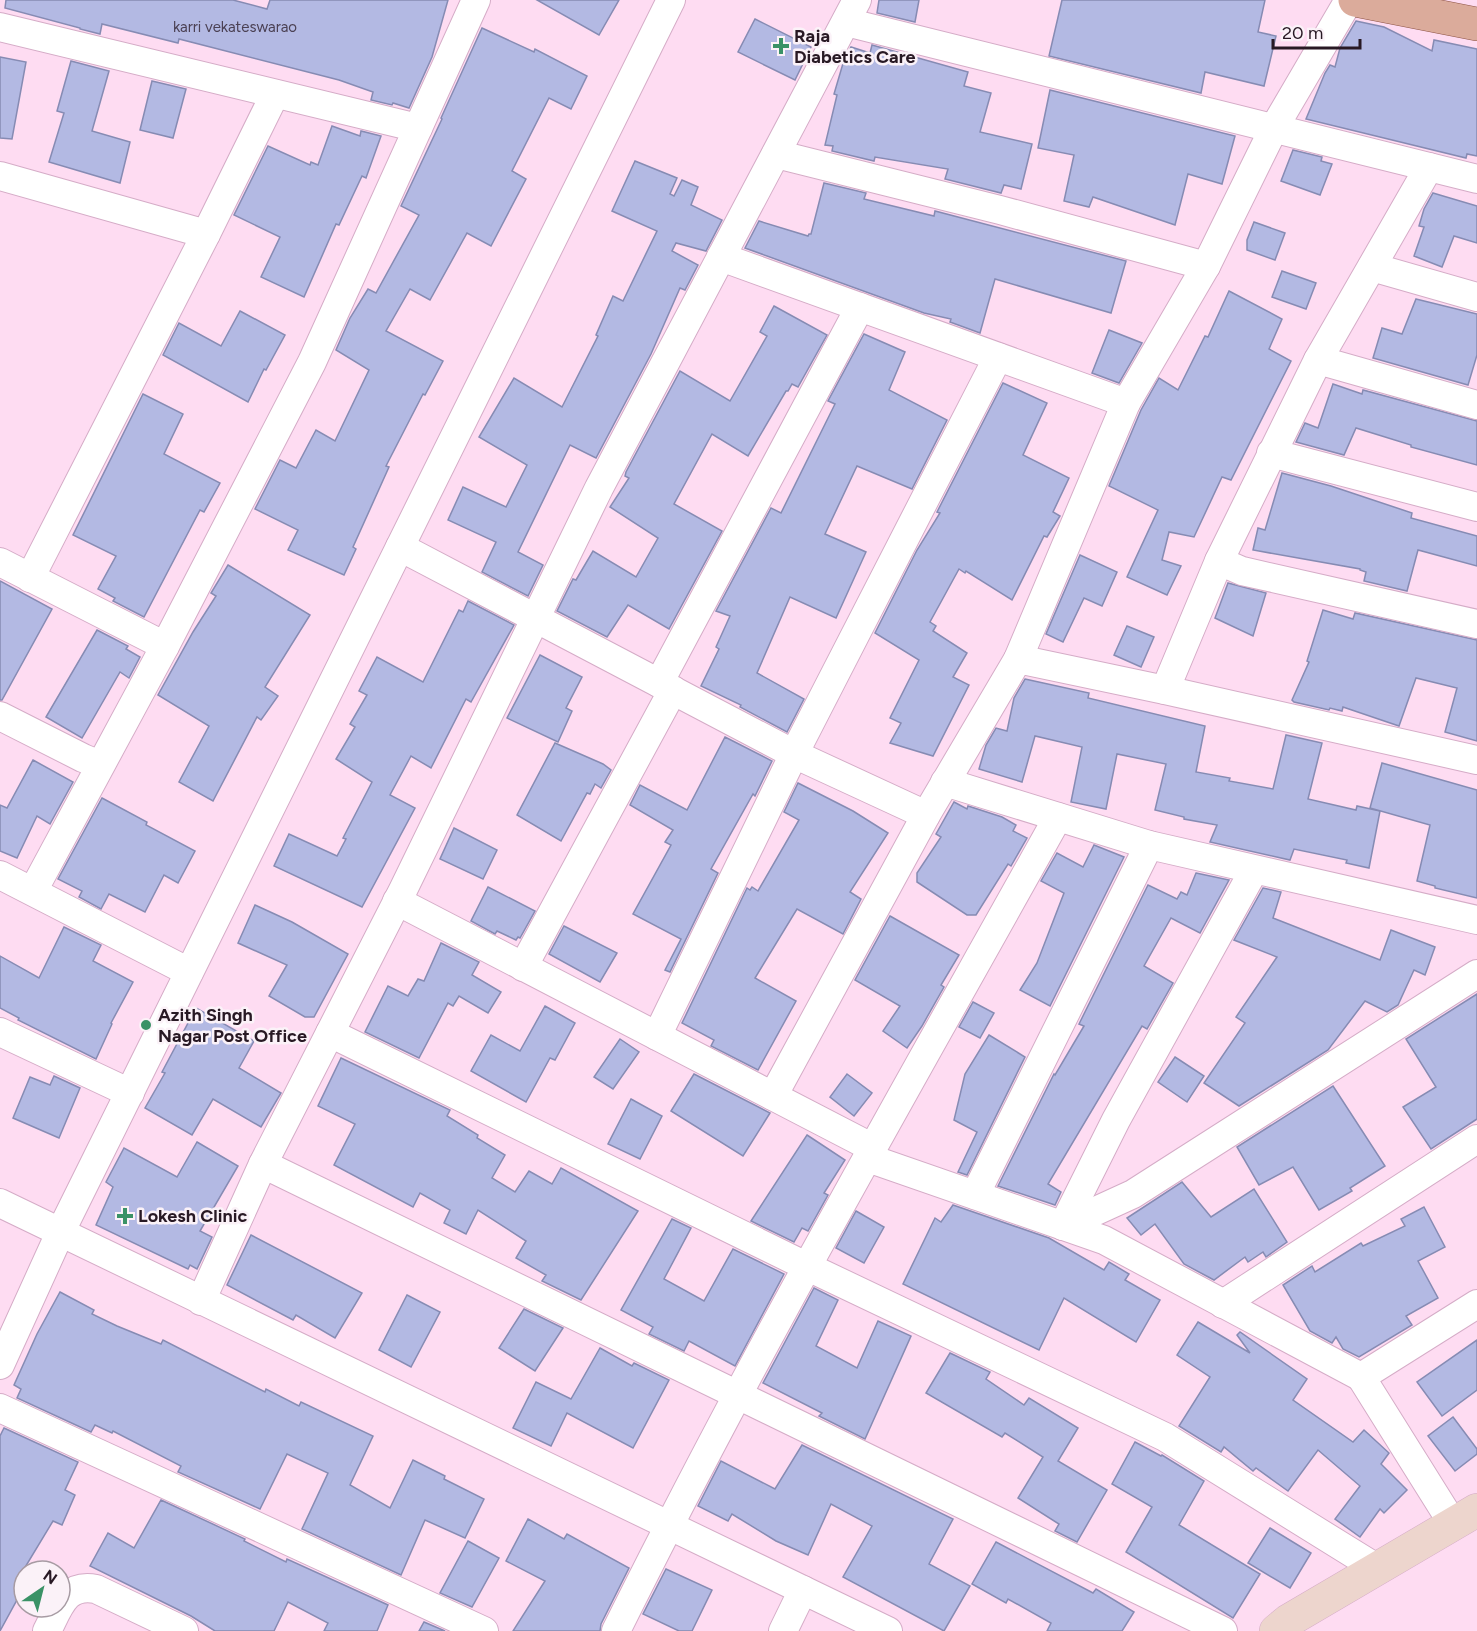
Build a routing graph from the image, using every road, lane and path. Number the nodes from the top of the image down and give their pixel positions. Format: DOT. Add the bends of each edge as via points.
graph roads {
  1 [pos="476,0"];
  2 [pos="671,0"];
  3 [pos="1349,0"];
  4 [pos="1355,0"];
  5 [pos="851,11"];
  6 [pos="1477,24"];
  7 [pos="0,27"];
  8 [pos="275,94"];
  9 [pos="418,128"];
  10 [pos="1274,128"];
  11 [pos="776,154"];
  12 [pos="1429,167"];
  13 [pos="0,176"];
  14 [pos="1477,179"];
  15 [pos="206,234"];
  16 [pos="721,257"];
  17 [pos="1206,266"];
  18 [pos="1372,267"];
  19 [pos="1477,297"];
  20 [pos="860,307"];
  21 [pos="998,357"];
  22 [pos="1318,360"];
  23 [pos="1126,403"];
  24 [pos="1477,405"];
  25 [pos="1272,453"];
  26 [pos="1477,507"];
  27 [pos="400,547"];
  28 [pos="1218,561"];
  29 [pos="0,562"];
  30 [pos="30,578"];
  31 [pos="536,618"];
  32 [pos="1477,624"];
  33 [pos="165,646"];
  34 [pos="1018,659"];
  35 [pos="666,687"];
  36 [pos="1165,690"];
  37 [pos="0,716"];
  38 [pos="794,754"];
  39 [pos="1477,760"];
  40 [pos="100,765"];
  41 [pos="945,782"];
  42 [pos="926,815"];
  43 [pos="1058,817"];
  44 [pos="1149,846"];
  45 [pos="1254,870"];
  46 [pos="0,874"];
  47 [pos="33,891"];
  48 [pos="397,901"];
  49 [pos="1477,920"];
  50 [pos="524,967"];
  51 [pos="189,972"];
  52 [pos="1477,974"];
  53 [pos="0,1032"];
  54 [pos="330,1033"];
  55 [pos="657,1036"];
  56 [pos="130,1093"];
  57 [pos="773,1096"];
  58 [pos="1477,1139"];
  59 [pos="870,1153"];
  60 [pos="263,1164"];
  61 [pos="975,1195"];
  62 [pos="0,1203"];
  63 [pos="1063,1226"];
  64 [pos="60,1233"];
  65 [pos="808,1267"];
  66 [pos="201,1301"];
  67 [pos="1223,1304"];
  68 [pos="1477,1304"];
  69 [pos="0,1365"];
  70 [pos="1361,1377"];
  71 [pos="739,1395"];
  72 [pos="0,1408"];
  73 [pos="1465,1517"];
  74 [pos="668,1525"];
  75 [pos="1378,1569"];
  76 [pos="803,1590"];
  77 [pos="47,1631"];
  78 [pos="184,1631"];
  79 [pos="484,1631"];
  80 [pos="616,1631"];
  81 [pos="783,1631"];
  82 [pos="888,1631"];
  83 [pos="1223,1631"];
  84 [pos="1276,1631"];
  1 -- 9 [label="street"];
  2 -- 27 [label="street"];
  3 -- 10 [label="street"];
  4 -- 6 [label="main road"];
  5 -- 10 [label="street"];
  5 -- 11 [label="street"];
  7 -- 8 [label="street"];
  8 -- 9 [label="street"];
  8 -- 15 [label="street"];
  9 -- 33 [label="street" via="312,362"];
  10 -- 12 [label="street"];
  10 -- 17 [label="street"];
  11 -- 16 [label="street"];
  11 -- 17 [label="street"];
  12 -- 14 [label="street"];
  12 -- 18 [label="street"];
  13 -- 15 [label="street"];
  15 -- 30 [label="street"];
  16 -- 20 [label="street"];
  16 -- 31 [label="street" via="599,488"];
  17 -- 23 [label="street"];
  18 -- 19 [label="street"];
  18 -- 22 [label="street"];
  20 -- 21 [label="street"];
  20 -- 35 [label="street"];
  21 -- 23 [label="street"];
  21 -- 38 [label="street"];
  22 -- 24 [label="street"];
  22 -- 25 [label="street"];
  23 -- 34 [label="street"];
  25 -- 26 [label="street"];
  25 -- 28 [label="street"];
  27 -- 31 [label="street"];
  27 -- 51 [label="street"];
  28 -- 32 [label="street" via="1242,571"];
  28 -- 36 [label="street"];
  29 -- 30 [label="street"];
  30 -- 33 [label="street"];
  31 -- 35 [label="street"];
  31 -- 48 [label="street"];
  33 -- 40 [label="street"];
  34 -- 36 [label="street"];
  34 -- 41 [label="street"];
  35 -- 38 [label="street"];
  35 -- 50 [label="street"];
  36 -- 39 [label="street"];
  37 -- 40 [label="street"];
  38 -- 42 [label="street"];
  38 -- 55 [label="street"];
  40 -- 47 [label="street"];
  41 -- 42 [label="street"];
  41 -- 43 [label="street"];
  42 -- 57 [label="street"];
  43 -- 44 [label="street"];
  43 -- 59 [label="street"];
  44 -- 45 [label="street"];
  44 -- 61 [label="street"];
  45 -- 49 [label="street"];
  45 -- 63 [label="street" via="1116,1120"];
  46 -- 47 [label="street"];
  47 -- 51 [label="street"];
  48 -- 50 [label="street"];
  48 -- 54 [label="street"];
  50 -- 55 [label="street"];
  51 -- 56 [label="street"];
  52 -- 63 [label="street" via="1133,1194"];
  53 -- 56 [label="street"];
  54 -- 60 [label="street"];
  54 -- 65 [label="street"];
  55 -- 57 [label="street"];
  56 -- 64 [label="street"];
  57 -- 59 [label="street"];
  58 -- 67 [label="street"];
  59 -- 61 [label="street"];
  59 -- 65 [label="street"];
  60 -- 66 [label="street"];
  60 -- 71 [label="street"];
  61 -- 63 [label="street"];
  62 -- 64 [label="street"];
  63 -- 67 [label="street" via="1104,1240"];
  64 -- 66 [label="street"];
  64 -- 69 [label="street"];
  65 -- 71 [label="street"];
  65 -- 75 [label="street" via="1165,1437"];
  66 -- 74 [label="street"];
  67 -- 70 [label="street"];
  68 -- 70 [label="street"];
  70 -- 73 [label="street"];
  71 -- 74 [label="street"];
  71 -- 83 [label="street"];
  72 -- 79 [label="street"];
  73 -- 75 [label="street"];
  74 -- 76 [label="street"];
  74 -- 80 [label="street"];
  75 -- 84 [label="street"];
  76 -- 81 [label="street"];
  76 -- 82 [label="street"];
  77 -- 78 [label="street" via="66,1596 84,1587 96,1589"];
}
